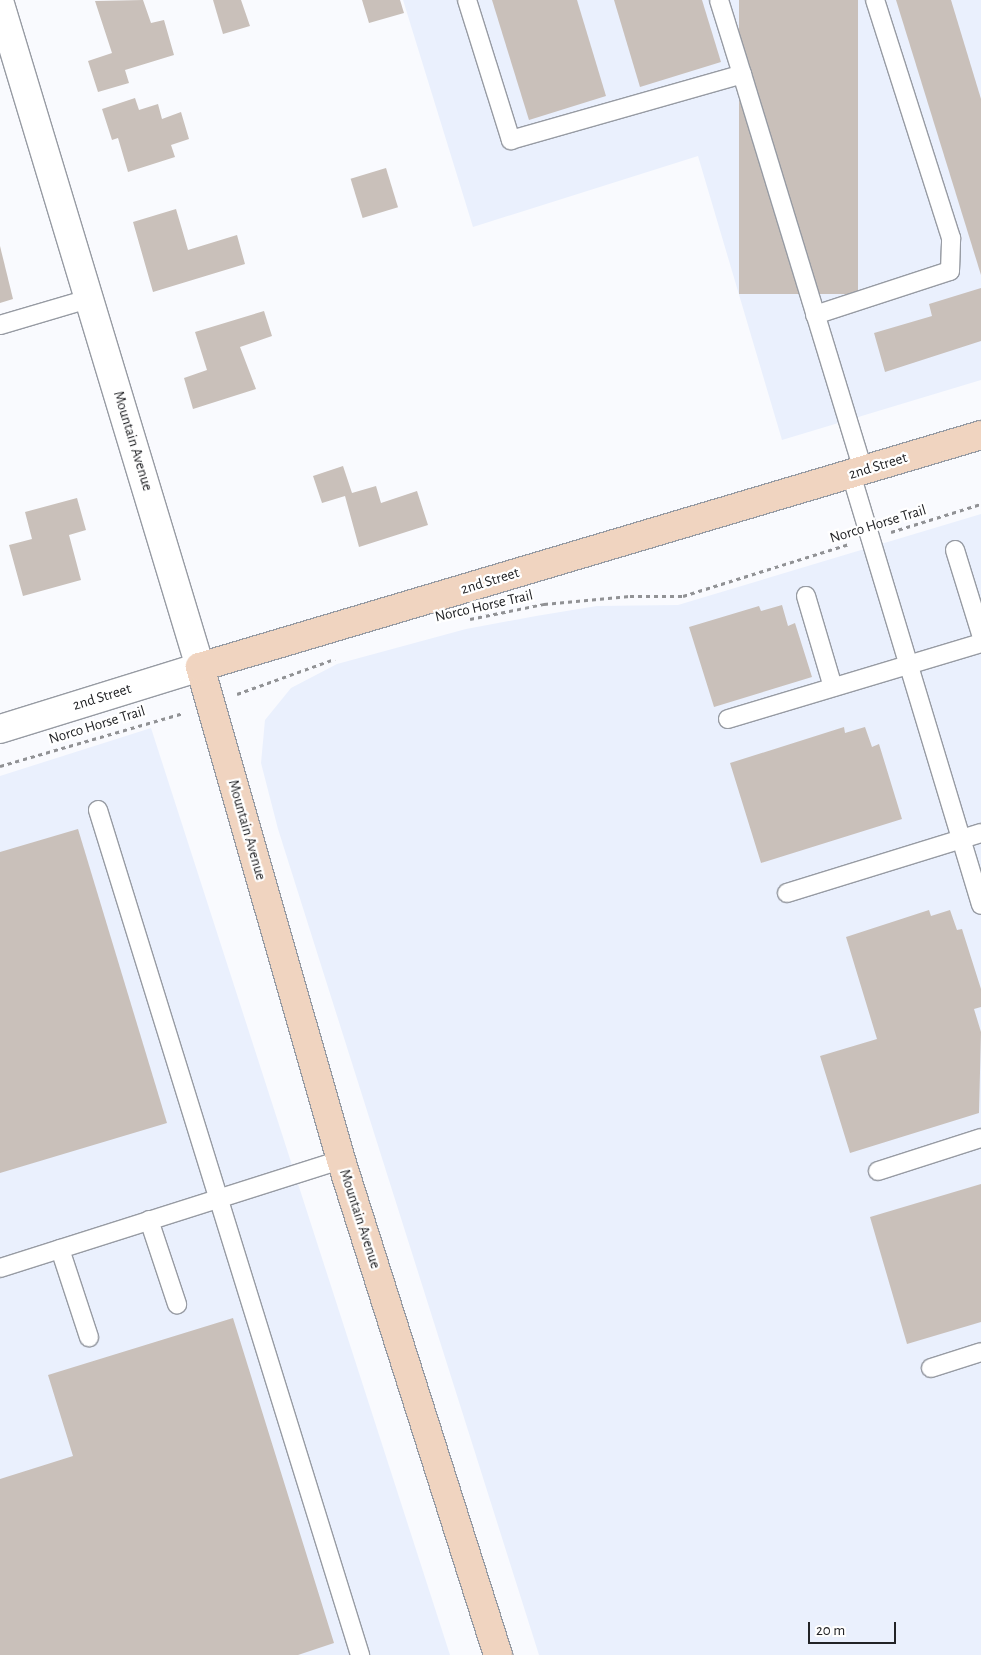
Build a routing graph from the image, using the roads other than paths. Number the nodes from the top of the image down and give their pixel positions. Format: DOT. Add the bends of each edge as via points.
graph roads {
  1 [pos="467,0"];
  2 [pos="719,0"];
  3 [pos="875,0"];
  4 [pos="0,4"];
  5 [pos="742,74"];
  6 [pos="91,298"];
  7 [pos="815,315"];
  8 [pos="0,325"];
  9 [pos="981,435"];
  10 [pos="857,472"];
  11 [pos="955,550"];
  12 [pos="806,596"];
  13 [pos="981,634"];
  14 [pos="981,643"];
  15 [pos="908,664"];
  16 [pos="200,667"];
  17 [pos="833,687"];
  18 [pos="728,719"];
  19 [pos="0,729"];
  20 [pos="98,810"];
  21 [pos="981,833"];
  22 [pos="959,839"];
  23 [pos="787,893"];
  24 [pos="981,905"];
  25 [pos="981,1138"];
  26 [pos="341,1160"];
  27 [pos="878,1171"];
  28 [pos="217,1199"];
  29 [pos="149,1220"];
  30 [pos="60,1249"];
  31 [pos="0,1268"];
  32 [pos="177,1304"];
  33 [pos="89,1337"];
  34 [pos="981,1352"];
  35 [pos="931,1368"];
  36 [pos="360,1655"];
  37 [pos="498,1655"];
  1 -- 5 [label="lane" via="511,140"];
  2 -- 5 [label="lane"];
  3 -- 7 [label="lane" via="950,238 950,271"];
  4 -- 6 [label="street, Mountain Avenue"];
  5 -- 7 [label="lane"];
  6 -- 8 [label="lane"];
  6 -- 16 [label="street, Mountain Avenue"];
  7 -- 10 [label="lane"];
  9 -- 10 [label="main road, 2nd Street"];
  10 -- 15 [label="lane" via="870,538"];
  10 -- 16 [label="main road, 2nd Street"];
  11 -- 13 [label="lane"];
  12 -- 17 [label="lane"];
  14 -- 15 [label="lane"];
  15 -- 17 [label="lane"];
  15 -- 22 [label="lane"];
  16 -- 19 [label="street, 2nd Street"];
  16 -- 26 [label="main road, Mountain Avenue"];
  17 -- 18 [label="lane"];
  20 -- 28 [label="lane"];
  21 -- 22 [label="lane"];
  22 -- 23 [label="lane"];
  22 -- 24 [label="lane"];
  25 -- 27 [label="lane"];
  26 -- 28 [label="lane"];
  26 -- 37 [label="main road, Mountain Avenue"];
  28 -- 29 [label="lane"];
  28 -- 36 [label="lane"];
  29 -- 30 [label="lane"];
  29 -- 32 [label="lane"];
  30 -- 31 [label="lane"];
  30 -- 33 [label="lane"];
  34 -- 35 [label="lane"];
}
